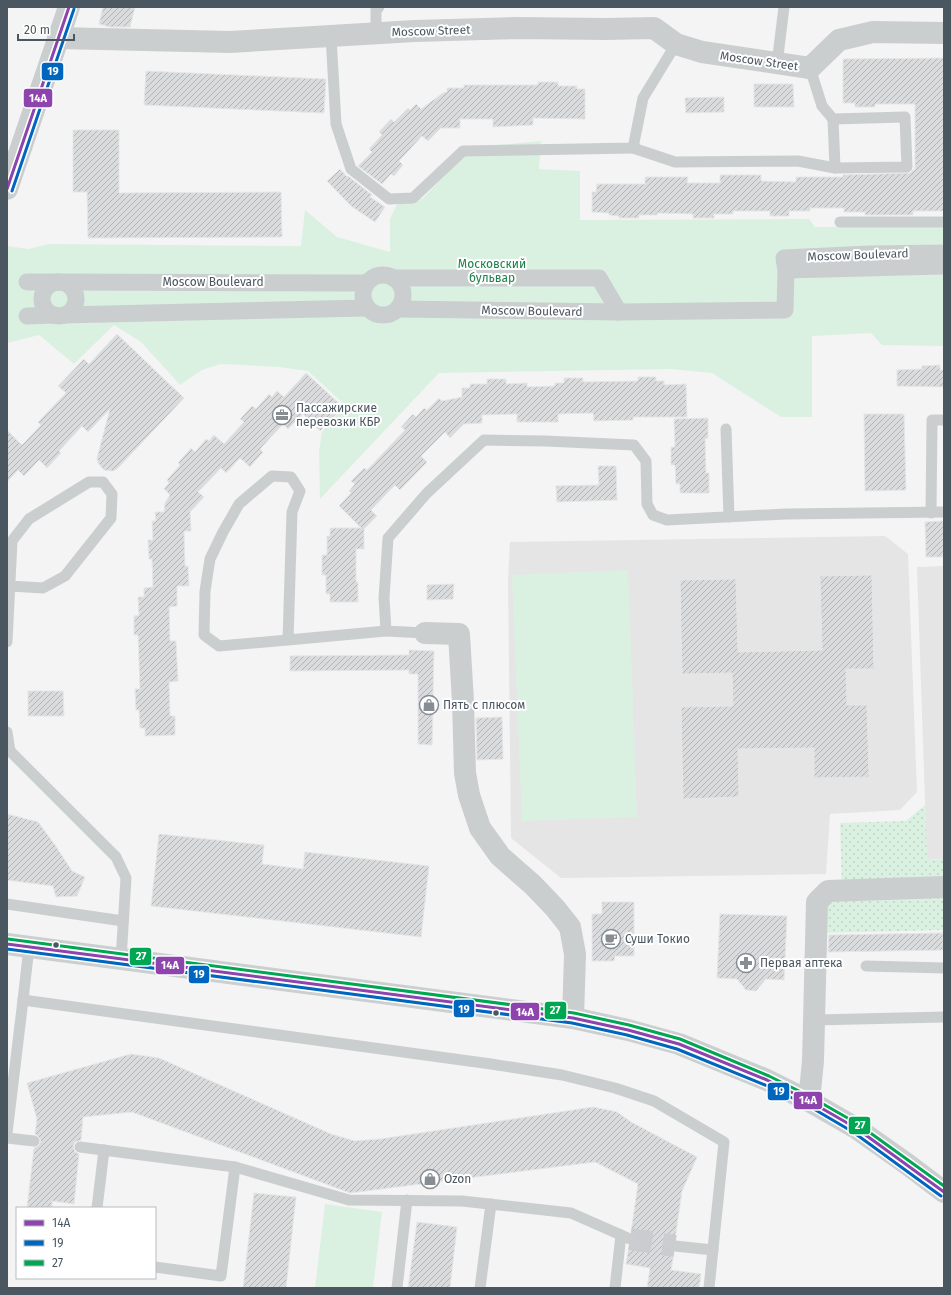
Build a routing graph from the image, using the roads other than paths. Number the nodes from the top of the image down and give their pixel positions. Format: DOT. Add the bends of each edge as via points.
graph roads {
  1 [pos="69,7"];
  2 [pos="379,7"];
  3 [pos="784,7"];
  4 [pos="376,33"];
  5 [pos="944,33"];
  6 [pos="331,36"];
  7 [pos="58,38"];
  8 [pos="676,44"];
  9 [pos="777,64"];
  10 [pos="810,68"];
  11 [pos="833,119"];
  12 [pos="633,148"];
  13 [pos="835,168"];
  14 [pos="7,189"];
  15 [pos="840,222"];
  16 [pos="944,222"];
  17 [pos="944,253"];
  18 [pos="870,261"];
  19 [pos="944,266"];
  20 [pos="393,278"];
  21 [pos="27,282"];
  22 [pos="59,282"];
  23 [pos="367,283"];
  24 [pos="367,308"];
  25 [pos="398,309"];
  26 [pos="620,312"];
  27 [pos="59,315"];
  28 [pos="27,316"];
  29 [pos="944,420"];
  30 [pos="726,429"];
  31 [pos="944,512"];
  32 [pos="931,513"];
  33 [pos="729,517"];
  34 [pos="10,586"];
  35 [pos="386,631"];
  36 [pos="424,633"];
  37 [pos="288,640"];
  38 [pos="7,642"];
  39 [pos="7,732"];
  40 [pos="944,887"];
  41 [pos="7,904"];
  42 [pos="123,921"];
  43 [pos="7,944"];
  44 [pos="29,947"];
  45 [pos="121,960"];
  46 [pos="866,966"];
  47 [pos="944,968"];
  48 [pos="23,1000"];
  49 [pos="944,1017"];
  50 [pos="573,1018"];
  51 [pos="814,1020"];
  52 [pos="809,1101"];
  53 [pos="7,1133"];
  54 [pos="7,1138"];
  55 [pos="34,1141"];
  56 [pos="80,1147"];
  57 [pos="104,1150"];
  58 [pos="235,1167"];
  59 [pos="944,1192"];
  60 [pos="407,1200"];
  61 [pos="491,1204"];
  62 [pos="97,1207"];
  63 [pos="674,1246"];
  64 [pos="713,1250"];
  65 [pos="156,1267"];
  66 [pos="397,1288"];
  67 [pos="480,1288"];
  68 [pos="615,1288"];
  69 [pos="709,1288"];
  1 -- 7 [label="street"];
  2 -- 4 [label="lane" via="376,10"];
  3 -- 9 [label="lane"];
  4 -- 6 [label="street, Moscow Street"];
  4 -- 8 [label="street, Moscow Street" via="516,28 654,28"];
  5 -- 10 [label="street, Moscow Street" via="873,32 839,40"];
  6 -- 7 [label="street, Moscow Street" via="230,42"];
  6 -- 12 [label="lane" via="336,124 351,169 389,199 413,198 463,150"];
  7 -- 14 [label="street"];
  8 -- 9 [label="street, Moscow Street" via="702,52"];
  8 -- 12 [label="lane" via="643,98"];
  9 -- 10 [label="street, Moscow Street"];
  10 -- 11 [label="lane" via="822,106"];
  11 -- 13 [label="lane"];
  11 -- 13 [label="lane" via="905,117 907,167"];
  12 -- 13 [label="lane" via="675,162 798,161"];
  15 -- 16 [label="lane"];
  17 -- 18 [label="street, Moscow Boulevard"];
  18 -- 19 [label="street, Moscow Boulevard"];
  18 -- 26 [label="street, Moscow Boulevard" via="786,270 785,310"];
  20 -- 23 [label="street" via="386,275 378,276"];
  20 -- 25 [label="street" via="402,289 403,296"];
  20 -- 26 [label="street" via="599,278"];
  21 -- 22 [label="street, Moscow Boulevard"];
  22 -- 23 [label="street, Moscow Boulevard"];
  22 -- 27 [label="street" via="47,287 42,300 48,312"];
  22 -- 27 [label="street" via="71,286 77,298 72,311"];
  23 -- 24 [label="street" via="363,295"];
  24 -- 25 [label="street" via="379,315 386,315"];
  24 -- 27 [label="street"];
  25 -- 26 [label="street, Moscow Boulevard"];
  27 -- 28 [label="street"];
  29 -- 32 [label="lane" via="932,420"];
  30 -- 33 [label="lane"];
  31 -- 32 [label="lane"];
  32 -- 33 [label="lane"];
  33 -- 35 [label="lane" via="667,520 653,515 647,504 646,461 634,445 484,440 427,493 388,538 384,598"];
  34 -- 34 [label="lane" via="12,541 29,519 90,482 103,482 112,494 111,518 65,576 43,588"];
  34 -- 38 [label="lane"];
  35 -- 36 [label="lane"];
  35 -- 37 [label="lane"];
  36 -- 50 [label="street" via="459,634 465,773 469,795 480,828 500,856 533,885 570,927 575,954"];
  37 -- 37 [label="lane" via="292,512 300,491 291,477 272,476 239,504 210,559 205,590 204,635 219,646"];
  39 -- 42 [label="lane" via="10,751 116,857 126,878"];
  40 -- 51 [label="street" via="828,890 817,902"];
  41 -- 42 [label="lane"];
  42 -- 45 [label="lane"];
  43 -- 44 [label="main road"];
  44 -- 45 [label="main road"];
  44 -- 48 [label="lane"];
  45 -- 50 [label="main road"];
  46 -- 47 [label="lane"];
  48 -- 53 [label="lane"];
  48 -- 64 [label="lane" via="562,1075 654,1101 724,1142"];
  49 -- 51 [label="lane"];
  50 -- 52 [label="main road" via="679,1044 768,1080"];
  51 -- 52 [label="street"];
  52 -- 59 [label="main road" via="874,1141"];
  54 -- 55 [label="lane"];
  56 -- 57 [label="lane"];
  57 -- 58 [label="lane"];
  57 -- 62 [label="lane"];
  58 -- 60 [label="lane" via="349,1200"];
  58 -- 65 [label="lane" via="221,1276"];
  60 -- 61 [label="lane"];
  60 -- 66 [label="lane"];
  61 -- 67 [label="lane"];
  61 -- 68 [label="lane" via="571,1213 625,1237"];
  63 -- 64 [label="lane"];
  64 -- 69 [label="lane"];
}
